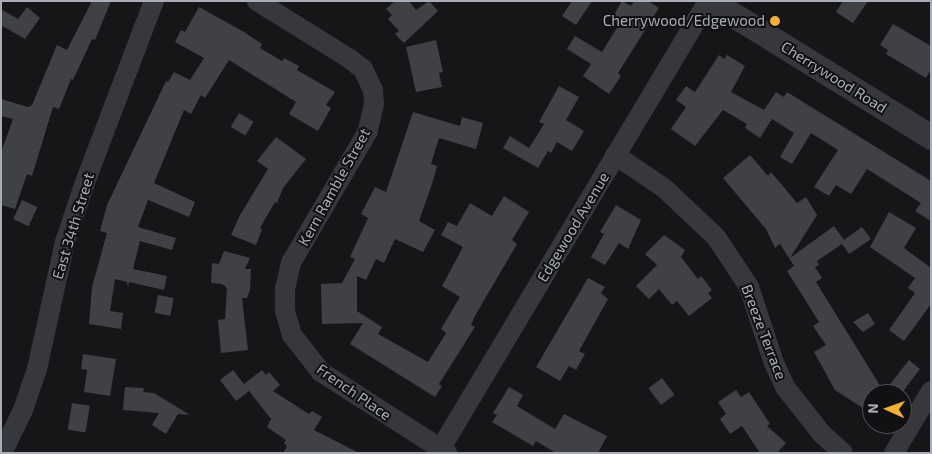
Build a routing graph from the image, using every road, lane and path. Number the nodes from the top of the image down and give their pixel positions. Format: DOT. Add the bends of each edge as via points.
graph roads {
  1 [pos="154,1"];
  2 [pos="257,1"];
  3 [pos="710,1"];
  4 [pos="931,137"];
  5 [pos="615,155"];
  6 [pos="285,311"];
  7 [pos="931,391"];
  8 [pos="442,451"];
  9 [pos="2,453"];
  10 [pos="843,453"];
  11 [pos="894,453"];
  1 -- 9 [label="street, East 34th Street" via="84,185 65,242 37,369 24,410"];
  2 -- 6 [label="street, Kern Ramble Street" via="350,59 363,69 373,90 374,104 368,131 292,263 284,288"];
  3 -- 4 [label="street, Cherrywood Road"];
  3 -- 5 [label="street, Edgewood Avenue"];
  5 -- 8 [label="street, Edgewood Avenue"];
  5 -- 10 [label="street, Breeze Terrace" via="664,188 716,237 749,287 785,387 822,434"];
  6 -- 8 [label="street, French Place" via="292,335 321,372"];
  7 -- 11 [label="street"];
}
